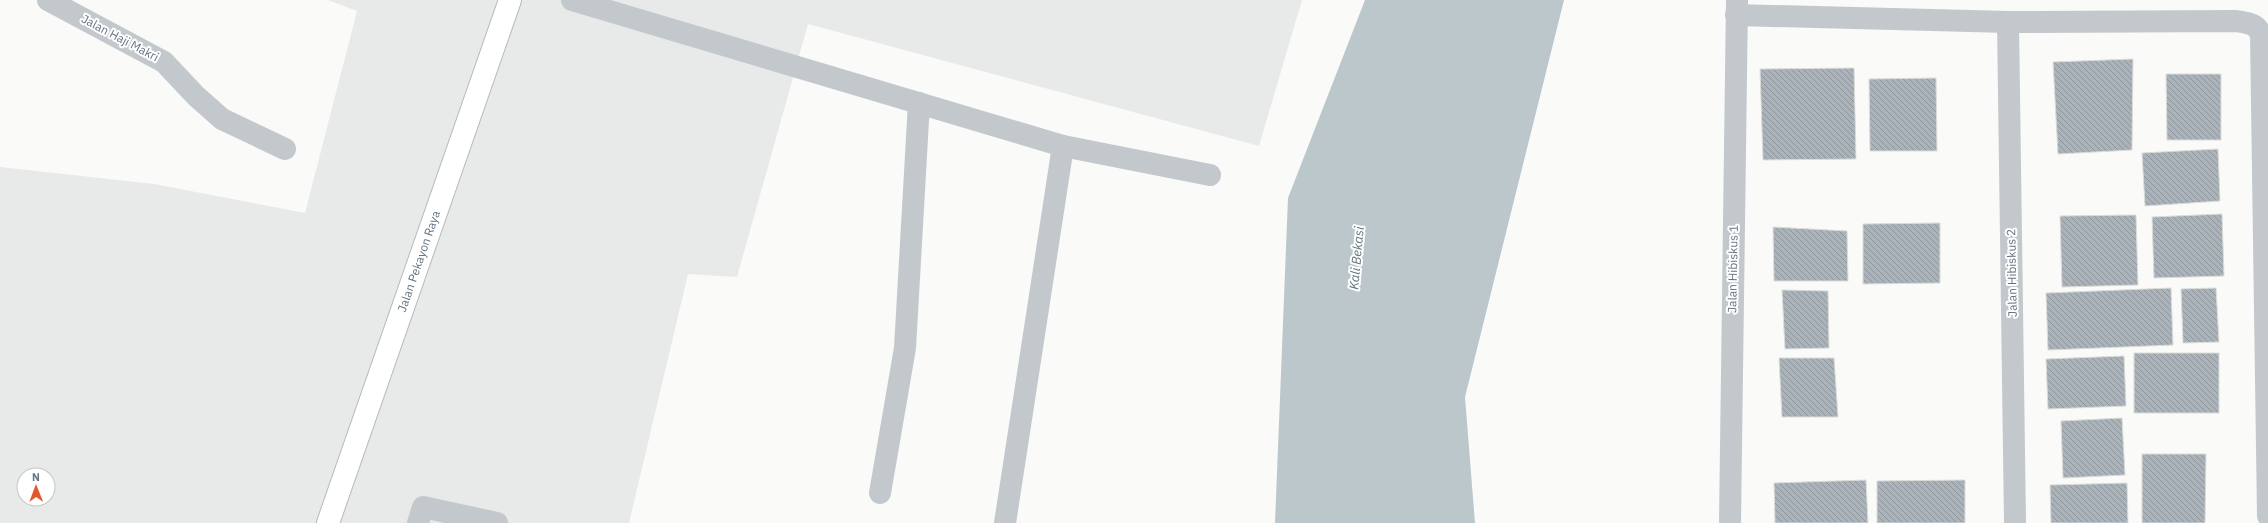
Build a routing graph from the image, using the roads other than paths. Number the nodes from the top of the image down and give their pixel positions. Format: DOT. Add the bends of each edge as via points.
graph roads {
  1 [pos="48,0"];
  2 [pos="510,0"];
  3 [pos="572,0"];
  4 [pos="1736,7"];
  5 [pos="2008,22"];
  6 [pos="919,103"];
  7 [pos="1063,146"];
  8 [pos="285,149"];
  9 [pos="1210,175"];
  10 [pos="880,493"];
  11 [pos="2268,516"];
  12 [pos="328,523"];
  13 [pos="418,523"];
  14 [pos="497,523"];
  15 [pos="1005,523"];
  16 [pos="1730,523"];
  17 [pos="2015,523"];
  1 -- 8 [label="street, Jalan Haji Makri" via="164,62 222,119"];
  2 -- 12 [label="main road, Jalan Pekayon Raya"];
  3 -- 6 [label="street"];
  4 -- 5 [label="street"];
  4 -- 16 [label="street, Jalan Hibiskus 1"];
  5 -- 11 [label="street" via="2236,21 2259,29"];
  5 -- 17 [label="street, Jalan Hibiskus 2"];
  6 -- 7 [label="street"];
  6 -- 10 [label="street" via="905,348"];
  7 -- 9 [label="street"];
  7 -- 15 [label="street"];
  13 -- 14 [label="street" via="423,507"];
}
